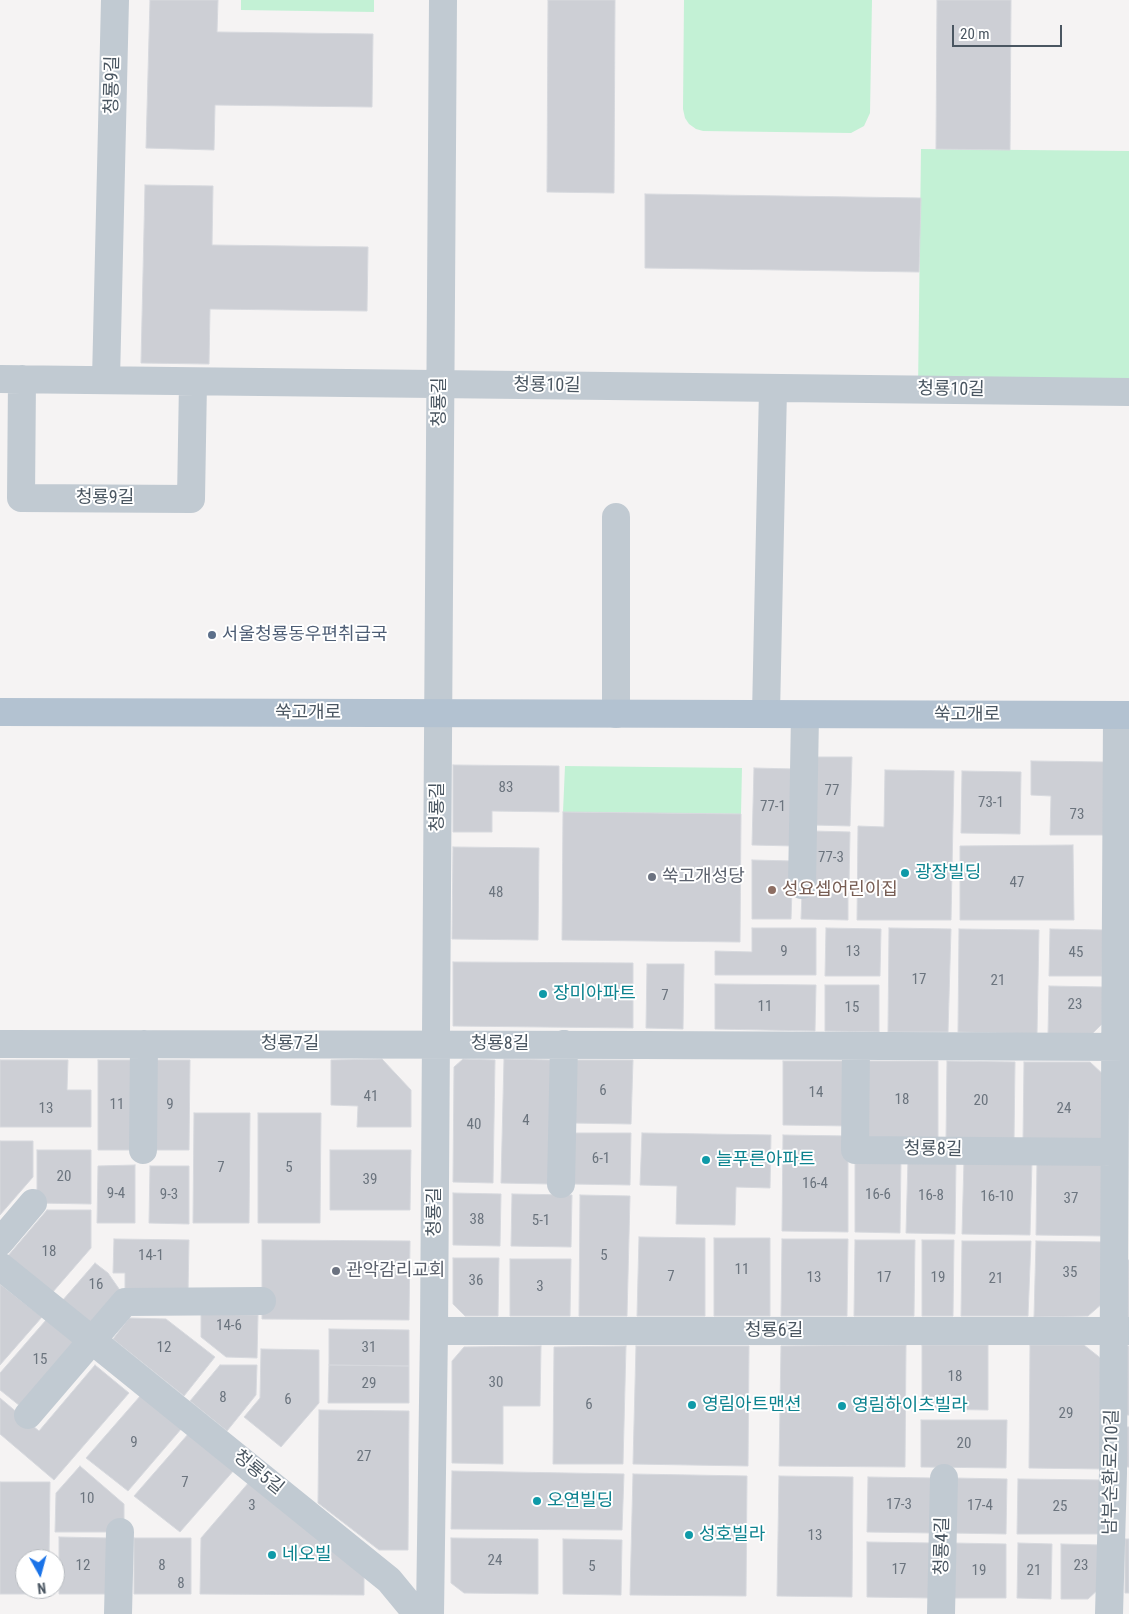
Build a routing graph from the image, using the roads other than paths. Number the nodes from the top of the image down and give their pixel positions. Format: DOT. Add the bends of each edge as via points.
graph roads {
  1 [pos="115,0"];
  2 [pos="443,0"];
  3 [pos="11,379"];
  4 [pos="106,380"];
  5 [pos="193,382"];
  6 [pos="440,385"];
  7 [pos="773,389"];
  8 [pos="1129,392"];
  9 [pos="616,517"];
  10 [pos="0,712"];
  11 [pos="438,713"];
  12 [pos="616,714"];
  13 [pos="766,714"];
  14 [pos="804,715"];
  15 [pos="1123,715"];
  16 [pos="802,885"];
  17 [pos="0,1044"];
  18 [pos="144,1044"];
  19 [pos="436,1044"];
  20 [pos="564,1044"];
  21 [pos="856,1046"];
  22 [pos="1122,1047"];
  23 [pos="143,1150"];
  24 [pos="1114,1152"];
  25 [pos="560,1184"];
  26 [pos="33,1203"];
  27 [pos="0,1260"];
  28 [pos="262,1301"];
  29 [pos="434,1331"];
  30 [pos="1121,1331"];
  31 [pos="92,1339"];
  32 [pos="28,1415"];
  33 [pos="944,1478"];
  34 [pos="120,1532"];
  35 [pos="118,1614"];
  36 [pos="417,1614"];
  37 [pos="430,1614"];
  38 [pos="941,1614"];
  39 [pos="1108,1614"];
  1 -- 4 [label="street, 청룡9길"];
  2 -- 6 [label="street, 청룡길"];
  3 -- 4 [label="street, 청룡9길"];
  3 -- 5 [label="street, 청룡9길" via="21,498 191,499"];
  4 -- 5 [label="street, 청룡9길"];
  5 -- 6 [label="street, 청룡9길"];
  6 -- 7 [label="street, 청룡10길"];
  6 -- 11 [label="street, 청룡길"];
  7 -- 8 [label="street, 청룡10길"];
  7 -- 13 [label="street"];
  9 -- 12 [label="street"];
  10 -- 11 [label="main road, 쑥고개로"];
  11 -- 12 [label="main road, 쑥고개로"];
  11 -- 19 [label="street, 청룡길"];
  12 -- 13 [label="main road, 쑥고개로"];
  13 -- 14 [label="main road, 쑥고개로"];
  14 -- 15 [label="main road, 쑥고개로"];
  14 -- 16 [label="street"];
  15 -- 22 [label="street, 남부순환로210길"];
  17 -- 18 [label="street, 청룡7길"];
  18 -- 19 [label="street, 청룡7길"];
  18 -- 23 [label="street"];
  19 -- 20 [label="street, 청룡8길"];
  19 -- 29 [label="street, 청룡길"];
  20 -- 21 [label="street, 청룡8길"];
  20 -- 25 [label="street"];
  21 -- 22 [label="street, 청룡8길"];
  21 -- 24 [label="street, 청룡8길" via="856,1150"];
  22 -- 24 [label="street, 남부순환로210길"];
  24 -- 30 [label="street, 남부순환로210길"];
  26 -- 27 [label="street, 청룡5길"];
  27 -- 31 [label="street, 청룡5길"];
  28 -- 31 [label="street" via="125,1302"];
  29 -- 30 [label="street, 청룡6길"];
  29 -- 37 [label="street, 청룡길"];
  30 -- 39 [label="street, 남부순환로210길"];
  31 -- 32 [label="street"];
  31 -- 36 [label="street, 청룡5길" via="389,1580"];
  33 -- 38 [label="street, 청룡4길"];
  34 -- 35 [label="street"];
}
